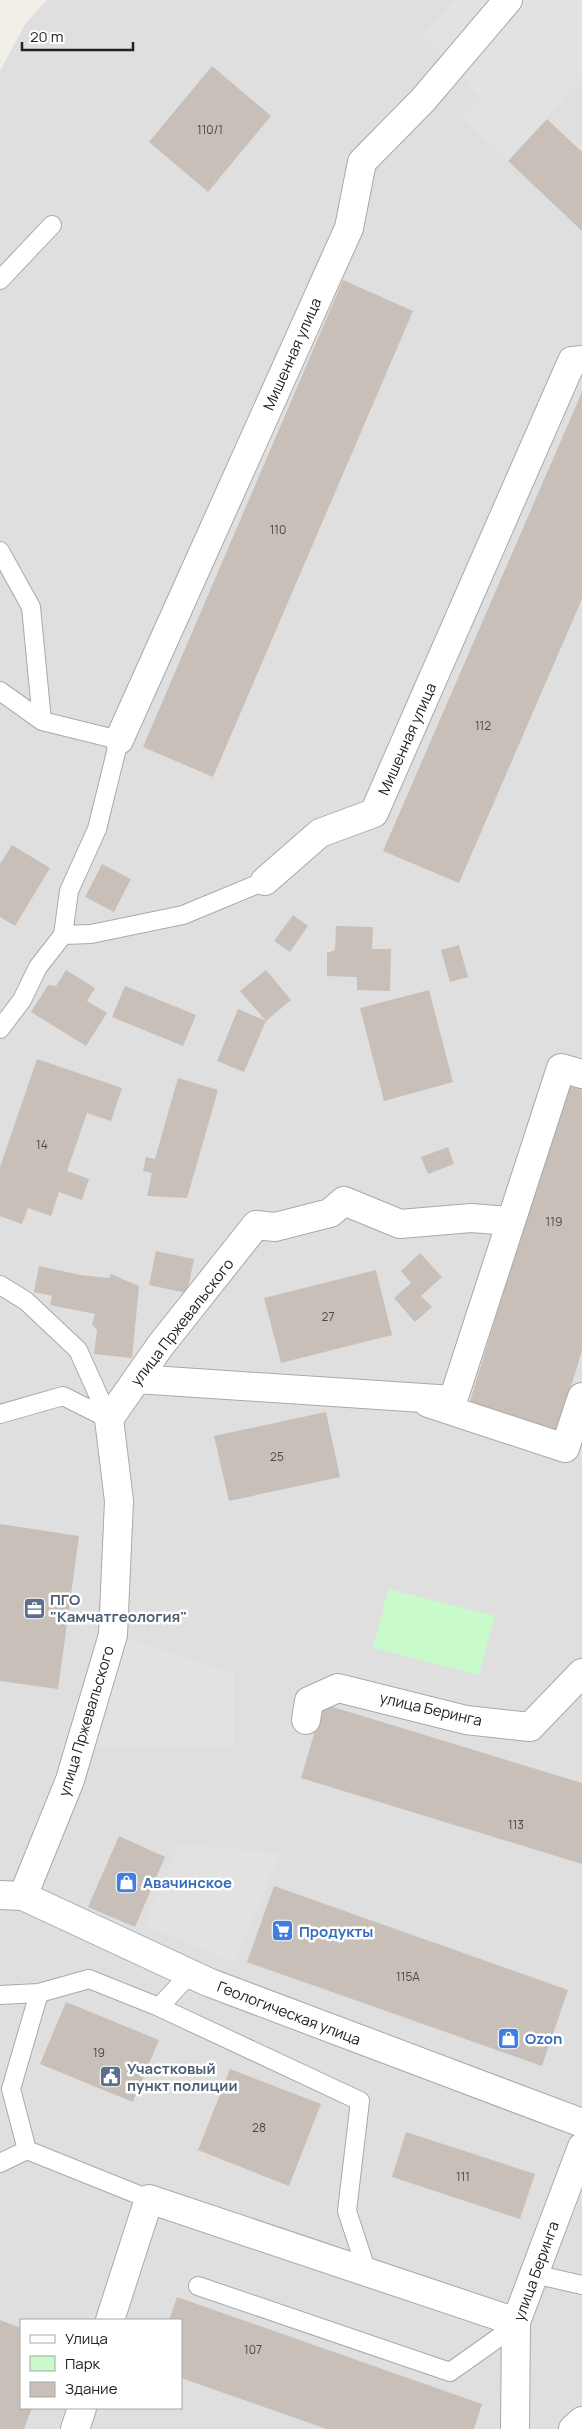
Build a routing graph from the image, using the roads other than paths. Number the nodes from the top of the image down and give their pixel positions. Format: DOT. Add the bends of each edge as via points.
graph roads {
  1 [pos="508,0"];
  2 [pos="52,225"];
  3 [pos="0,280"];
  4 [pos="582,360"];
  5 [pos="0,552"];
  6 [pos="0,691"];
  7 [pos="42,720"];
  8 [pos="119,740"];
  9 [pos="265,881"];
  10 [pos="63,935"];
  11 [pos="0,1029"];
  12 [pos="582,1074"];
  13 [pos="511,1221"];
  14 [pos="0,1286"];
  15 [pos="137,1379"];
  16 [pos="410,1397"];
  17 [pos="582,1397"];
  18 [pos="0,1414"];
  19 [pos="109,1419"];
  20 [pos="582,1673"];
  21 [pos="306,1720"];
  22 [pos="11,1896"];
  23 [pos="190,1974"];
  24 [pos="39,1993"];
  25 [pos="0,1995"];
  26 [pos="159,2007"];
  27 [pos="582,2122"];
  28 [pos="582,2147"];
  29 [pos="27,2150"];
  30 [pos="0,2163"];
  31 [pos="149,2199"];
  32 [pos="367,2272"];
  33 [pos="534,2274"];
  34 [pos="582,2284"];
  35 [pos="198,2286"];
  36 [pos="110,2319"];
  37 [pos="516,2324"];
  38 [pos="82,2409"];
  39 [pos="582,2421"];
  40 [pos="75,2429"];
  41 [pos="515,2429"];
  42 [pos="573,2429"];
  1 -- 8 [label="street, Мишенная улица" via="423,100 362,162 349,228"];
  2 -- 3 [label="lane"];
  4 -- 9 [label="street, Мишенная улица" via="572,361 374,813 320,833"];
  5 -- 7 [label="lane" via="31,607"];
  6 -- 7 [label="lane"];
  7 -- 8 [label="lane"];
  8 -- 10 [label="lane" via="96,829 69,891"];
  9 -- 10 [label="lane" via="183,915 91,934"];
  10 -- 11 [label="lane" via="38,967 22,1000"];
  12 -- 13 [label="street" via="561,1068"];
  13 -- 15 [label="street, улица Пржевальского" via="471,1218 400,1224 344,1201 330,1213 275,1228 256,1225"];
  13 -- 16 [label="street" via="453,1400"];
  14 -- 19 [label="lane, улица Пржевальского" via="26,1301 78,1350"];
  15 -- 16 [label="street"];
  15 -- 19 [label="street, улица Пржевальского"];
  16 -- 17 [label="street" via="565,1448"];
  18 -- 19 [label="lane" via="63,1396"];
  19 -- 22 [label="street, улица Пржевальского" via="119,1501 113,1636 70,1780"];
  20 -- 21 [label="street, улица Беринга" via="530,1727 466,1720 338,1688 310,1701"];
  22 -- 23 [label="street, Геологическая улица"];
  23 -- 26 [label="lane"];
  23 -- 27 [label="street, Геологическая улица"];
  24 -- 25 [label="lane"];
  24 -- 26 [label="lane" via="89,1979"];
  24 -- 29 [label="lane" via="11,2089"];
  26 -- 32 [label="lane" via="360,2101 347,2211"];
  28 -- 33 [label="street, улица Беринга"];
  29 -- 30 [label="lane"];
  29 -- 31 [label="lane"];
  31 -- 32 [label="street"];
  31 -- 36 [label="street"];
  32 -- 37 [label="street"];
  33 -- 34 [label="lane"];
  33 -- 37 [label="street, улица Беринга"];
  35 -- 37 [label="lane" via="450,2372"];
  37 -- 41 [label="street, улица Беринга"];
  38 -- 40 [label="street"];
  39 -- 42 [label="street"];
}
